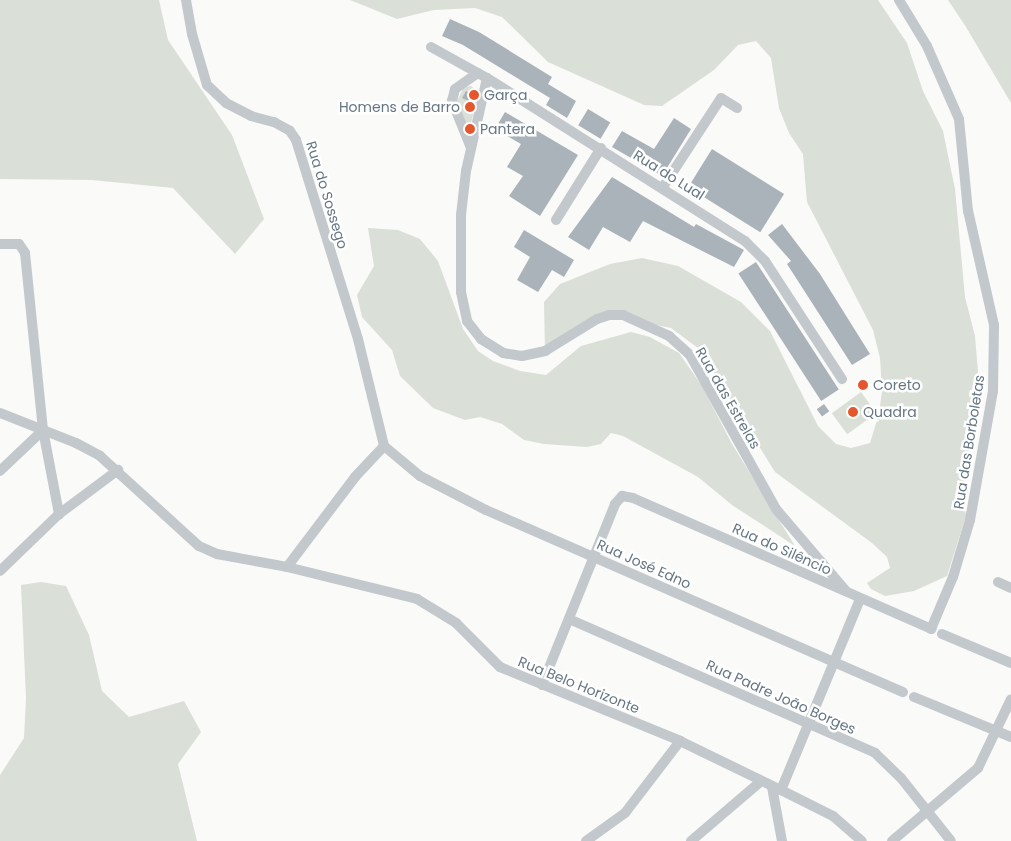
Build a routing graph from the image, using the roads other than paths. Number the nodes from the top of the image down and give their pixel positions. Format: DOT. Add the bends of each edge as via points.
graph roads {
  1 [pos="186,0"];
  2 [pos="899,0"];
  3 [pos="430,47"];
  4 [pos="482,75"];
  5 [pos="737,108"];
  6 [pos="471,148"];
  7 [pos="601,148"];
  8 [pos="663,187"];
  9 [pos="556,220"];
  10 [pos="0,244"];
  11 [pos="842,379"];
  12 [pos="0,413"];
  13 [pos="43,430"];
  14 [pos="384,446"];
  15 [pos="118,470"];
  16 [pos="0,471"];
  17 [pos="58,514"];
  18 [pos="593,556"];
  19 [pos="287,567"];
  20 [pos="0,571"];
  21 [pos="998,582"];
  22 [pos="1011,588"];
  23 [pos="848,594"];
  24 [pos="860,599"];
  25 [pos="570,619"];
  26 [pos="931,629"];
  27 [pos="942,634"];
  28 [pos="835,662"];
  29 [pos="1011,663"];
  30 [pos="542,685"];
  31 [pos="903,692"];
  32 [pos="914,697"];
  33 [pos="1011,699"];
  34 [pos="810,724"];
  35 [pos="997,731"];
  36 [pos="1011,737"];
  37 [pos="680,741"];
  38 [pos="760,782"];
  39 [pos="777,788"];
  40 [pos="928,812"];
  41 [pos="586,841"];
  42 [pos="691,841"];
  43 [pos="782,841"];
  44 [pos="862,841"];
  45 [pos="892,841"];
  46 [pos="951,841"];
  1 -- 14 [label="street, Rua do Sossego" via="207,85 226,103 290,130 296,140 358,339"];
  2 -- 26 [label="street, Rua das Borboletas" via="927,46 958,119 968,211 994,332 993,392 970,520"];
  3 -- 4 [label="street, Rua do Lual"];
  4 -- 6 [label="street, Rua das Estrelas"];
  4 -- 6 [label="street" via="456,89 452,101"];
  4 -- 7 [label="street, Rua do Lual"];
  5 -- 8 [label="street" via="721,98"];
  6 -- 23 [label="street, Rua das Estrelas" via="461,215 461,292 467,321 481,339 503,353 522,356 545,351 597,319 623,315 669,336 690,355 776,509"];
  7 -- 8 [label="street, Rua do Lual"];
  7 -- 9 [label="street"];
  8 -- 11 [label="street, Rua do Lual" via="745,241 765,261"];
  10 -- 13 [label="street" via="19,244 25,253"];
  12 -- 13 [label="street, Rua Belo Horizonte"];
  13 -- 15 [label="street, Rua Belo Horizonte" via="89,450"];
  13 -- 16 [label="street"];
  13 -- 17 [label="street"];
  14 -- 18 [label="street, Rua José Edno" via="401,464 440,487"];
  14 -- 19 [label="street" via="355,478"];
  15 -- 17 [label="street"];
  15 -- 19 [label="street, Rua Belo Horizonte" via="199,546 218,554"];
  17 -- 20 [label="street"];
  18 -- 23 [label="street, Rua do Silêncio" via="615,504 622,496 633,498"];
  18 -- 25 [label="street"];
  18 -- 28 [label="street, Rua José Edno"];
  19 -- 30 [label="street, Rua Belo Horizonte" via="401,594 432,606 456,623 500,667"];
  21 -- 22 [label="street"];
  23 -- 24 [label="street, Rua do Silêncio"];
  24 -- 26 [label="street, Rua do Silêncio"];
  24 -- 28 [label="street"];
  25 -- 30 [label="street"];
  25 -- 34 [label="street, Rua Padre João Borges"];
  27 -- 29 [label="street"];
  28 -- 31 [label="street, Rua José Edno"];
  28 -- 34 [label="street"];
  30 -- 37 [label="street, Rua Belo Horizonte"];
  32 -- 35 [label="street"];
  33 -- 35 [label="street"];
  34 -- 39 [label="street"];
  34 -- 40 [label="street, Rua Padre João Borges" via="882,758"];
  35 -- 36 [label="street"];
  35 -- 40 [label="street" via="978,768"];
  37 -- 38 [label="street, Rua Belo Horizonte"];
  37 -- 41 [label="street" via="625,813"];
  38 -- 39 [label="street, Rua Belo Horizonte"];
  38 -- 42 [label="street"];
  39 -- 43 [label="street"];
  39 -- 44 [label="street, Rua Belo Horizonte" via="833,816"];
  40 -- 45 [label="street"];
  40 -- 46 [label="street, Rua Padre João Borges"];
}
